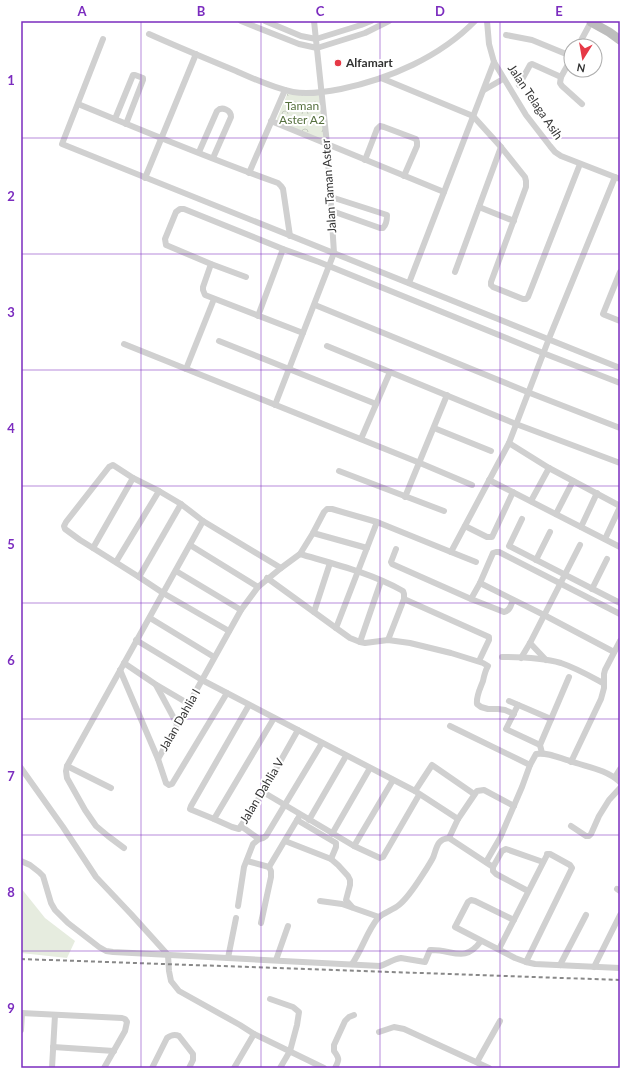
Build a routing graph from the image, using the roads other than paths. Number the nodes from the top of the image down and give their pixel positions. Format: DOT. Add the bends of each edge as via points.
graph roads {
  1 [pos="241,21"];
  2 [pos="265,21"];
  3 [pos="314,21"];
  4 [pos="371,21"];
  5 [pos="389,21"];
  6 [pos="475,21"];
  7 [pos="487,21"];
  8 [pos="591,21"];
  9 [pos="149,34"];
  10 [pos="506,35"];
  11 [pos="582,38"];
  12 [pos="103,39"];
  13 [pos="316,39"];
  14 [pos="620,40"];
  15 [pos="317,48"];
  16 [pos="196,54"];
  17 [pos="563,54"];
  18 [pos="494,62"];
  19 [pos="563,73"];
  20 [pos="561,77"];
  21 [pos="381,78"];
  22 [pos="504,79"];
  23 [pos="519,86"];
  24 [pos="285,90"];
  25 [pos="484,90"];
  26 [pos="322,93"];
  27 [pos="78,104"];
  28 [pos="582,104"];
  29 [pos="473,116"];
  30 [pos="115,119"];
  31 [pos="271,121"];
  32 [pos="126,124"];
  33 [pos="162,138"];
  34 [pos="327,144"];
  35 [pos="501,147"];
  36 [pos="199,152"];
  37 [pos="213,158"];
  38 [pos="365,160"];
  39 [pos="580,164"];
  40 [pos="249,173"];
  41 [pos="404,176"];
  42 [pos="145,178"];
  43 [pos="618,178"];
  44 [pos="444,192"];
  45 [pos="331,197"];
  46 [pos="479,208"];
  47 [pos="332,211"];
  48 [pos="514,221"];
  49 [pos="290,236"];
  50 [pos="283,249"];
  51 [pos="334,253"];
  52 [pos="211,264"];
  53 [pos="330,266"];
  54 [pos="455,272"];
  55 [pos="620,272"];
  56 [pos="246,277"];
  57 [pos="409,283"];
  58 [pos="214,299"];
  59 [pos="315,305"];
  60 [pos="258,316"];
  61 [pos="620,321"];
  62 [pos="304,333"];
  63 [pos="549,340"];
  64 [pos="219,341"];
  65 [pos="124,344"];
  66 [pos="327,346"];
  67 [pos="543,353"];
  68 [pos="620,368"];
  69 [pos="186,369"];
  70 [pos="289,369"];
  71 [pos="390,372"];
  72 [pos="620,383"];
  73 [pos="528,392"];
  74 [pos="447,395"];
  75 [pos="376,404"];
  76 [pos="275,405"];
  77 [pos="516,424"];
  78 [pos="434,428"];
  79 [pos="620,428"];
  80 [pos="361,439"];
  81 [pos="509,444"];
  82 [pos="491,451"];
  83 [pos="420,463"];
  84 [pos="620,463"];
  85 [pos="549,468"];
  86 [pos="339,471"];
  87 [pos="133,478"];
  88 [pos="489,480"];
  89 [pos="573,481"];
  90 [pos="472,485"];
  91 [pos="159,491"];
  92 [pos="513,492"];
  93 [pos="597,494"];
  94 [pos="405,498"];
  95 [pos="531,501"];
  96 [pos="181,504"];
  97 [pos="620,506"];
  98 [pos="444,512"];
  99 [pos="556,514"];
  100 [pos="522,519"];
  101 [pos="203,521"];
  102 [pos="377,522"];
  103 [pos="465,526"];
  104 [pos="581,527"];
  105 [pos="550,532"];
  106 [pos="313,533"];
  107 [pos="605,539"];
  108 [pos="190,545"];
  109 [pos="580,545"];
  110 [pos="620,547"];
  111 [pos="93,548"];
  112 [pos="367,548"];
  113 [pos="396,549"];
  114 [pos="451,552"];
  115 [pos="300,554"];
  116 [pos="607,559"];
  117 [pos="536,560"];
  118 [pos="116,562"];
  119 [pos="476,562"];
  120 [pos="330,563"];
  121 [pos="280,568"];
  122 [pos="176,571"];
  123 [pos="358,572"];
  124 [pos="565,575"];
  125 [pos="139,577"];
  126 [pos="267,578"];
  127 [pos="382,581"];
  128 [pos="480,583"];
  129 [pos="560,584"];
  130 [pos="258,587"];
  131 [pos="592,589"];
  132 [pos="163,593"];
  133 [pos="471,598"];
  134 [pos="404,599"];
  135 [pos="513,600"];
  136 [pos="620,603"];
  137 [pos="241,610"];
  138 [pos="314,612"];
  139 [pos="620,614"];
  140 [pos="544,615"];
  141 [pos="150,618"];
  142 [pos="336,628"];
  143 [pos="229,632"];
  144 [pos="136,640"];
  145 [pos="388,640"];
  146 [pos="620,641"];
  147 [pos="360,642"];
  148 [pos="530,643"];
  149 [pos="614,652"];
  150 [pos="214,657"];
  151 [pos="502,657"];
  152 [pos="521,658"];
  153 [pos="546,660"];
  154 [pos="479,662"];
  155 [pos="124,664"];
  156 [pos="120,670"];
  157 [pos="569,677"];
  158 [pos="202,680"];
  159 [pos="603,683"];
  160 [pos="155,684"];
  161 [pos="226,693"];
  162 [pos="509,701"];
  163 [pos="189,704"];
  164 [pos="249,705"];
  165 [pos="518,705"];
  166 [pos="514,714"];
  167 [pos="274,718"];
  168 [pos="551,719"];
  169 [pos="177,724"];
  170 [pos="450,726"];
  171 [pos="298,730"];
  172 [pos="322,743"];
  173 [pos="540,745"];
  174 [pos="542,753"];
  175 [pos="346,756"];
  176 [pos="158,759"];
  177 [pos="571,762"];
  178 [pos="530,765"];
  179 [pos="67,766"];
  180 [pos="21,768"];
  181 [pos="370,768"];
  182 [pos="620,769"];
  183 [pos="618,779"];
  184 [pos="393,780"];
  185 [pos="111,788"];
  186 [pos="620,788"];
  187 [pos="263,792"];
  188 [pos="417,793"];
  189 [pos="474,794"];
  190 [pos="285,806"];
  191 [pos="514,806"];
  192 [pos="299,817"];
  193 [pos="214,819"];
  194 [pos="458,819"];
  195 [pos="309,820"];
  196 [pos="241,826"];
  197 [pos="571,826"];
  198 [pos="332,834"];
  199 [pos="449,838"];
  200 [pos="259,839"];
  201 [pos="284,842"];
  202 [pos="354,846"];
  203 [pos="124,848"];
  204 [pos="331,858"];
  205 [pos="21,861"];
  206 [pos="246,861"];
  207 [pos="486,862"];
  208 [pos="543,862"];
  209 [pos="269,867"];
  210 [pos="493,867"];
  211 [pos="528,891"];
  212 [pos="320,901"];
  213 [pos="238,906"];
  214 [pos="352,907"];
  215 [pos="586,915"];
  216 [pos="620,915"];
  217 [pos="379,917"];
  218 [pos="236,918"];
  219 [pos="514,920"];
  220 [pos="261,923"];
  221 [pos="288,926"];
  222 [pos="481,941"];
  223 [pos="499,949"];
  224 [pos="168,955"];
  225 [pos="228,958"];
  226 [pos="276,960"];
  227 [pos="526,962"];
  228 [pos="352,964"];
  229 [pos="560,965"];
  230 [pos="594,967"];
  231 [pos="620,968"];
  232 [pos="270,999"];
  233 [pos="21,1013"];
  234 [pos="55,1014"];
  235 [pos="354,1015"];
  236 [pos="500,1020"];
  237 [pos="21,1030"];
  238 [pos="380,1032"];
  239 [pos="254,1034"];
  240 [pos="53,1047"];
  241 [pos="114,1051"];
  242 [pos="290,1051"];
  243 [pos="477,1062"];
  244 [pos="52,1068"];
  245 [pos="104,1068"];
  246 [pos="152,1068"];
  247 [pos="189,1068"];
  248 [pos="234,1068"];
  249 [pos="280,1068"];
  250 [pos="324,1068"];
  251 [pos="335,1068"];
  252 [pos="489,1068"];
  1 -- 15 [label="street" via="299,44"];
  2 -- 13 [label="street" via="301,36"];
  3 -- 13 [label="street, Jalan Taman Aster"];
  4 -- 13 [label="street"];
  5 -- 15 [label="street" via="365,33"];
  6 -- 21 [label="street" via="432,54"];
  7 -- 18 [label="street, Jalan Telaga Asih"];
  8 -- 11 [label="street"];
  8 -- 14 [label="street"];
  9 -- 16 [label="street"];
  10 -- 17 [label="street" via="532,40"];
  12 -- 27 [label="street"];
  13 -- 15 [label="street, Jalan Taman Aster"];
  15 -- 26 [label="street, Jalan Taman Aster"];
  16 -- 24 [label="street"];
  16 -- 33 [label="street"];
  18 -- 22 [label="street, Jalan Telaga Asih"];
  18 -- 25 [label="street"];
  19 -- 20 [label="street"];
  20 -- 23 [label="street" via="532,64"];
  20 -- 28 [label="street" via="562,86"];
  21 -- 26 [label="street"];
  21 -- 29 [label="street"];
  22 -- 25 [label="street"];
  22 -- 39 [label="street, Jalan Telaga Asih" via="526,115 555,152"];
  24 -- 26 [label="street"];
  24 -- 31 [label="street"];
  25 -- 29 [label="street"];
  26 -- 34 [label="street, Jalan Taman Aster"];
  27 -- 30 [label="street"];
  27 -- 42 [label="street" via="62,144"];
  29 -- 35 [label="street"];
  29 -- 44 [label="street"];
  30 -- 32 [label="street"];
  30 -- 32 [label="street" via="133,75 143,78"];
  31 -- 34 [label="street"];
  31 -- 40 [label="street"];
  32 -- 33 [label="street"];
  33 -- 36 [label="street"];
  33 -- 42 [label="street"];
  34 -- 38 [label="street"];
  34 -- 45 [label="street, Jalan Taman Aster"];
  35 -- 46 [label="street"];
  35 -- 48 [label="street" via="526,181"];
  36 -- 37 [label="street"];
  36 -- 37 [label="street" via="217,111 223,109 231,114 231,117"];
  37 -- 40 [label="street"];
  38 -- 41 [label="street"];
  38 -- 41 [label="street" via="380,126 416,139 417,146"];
  39 -- 43 [label="street, Jalan Telaga Asih"];
  39 -- 48 [label="street" via="526,299 491,285"];
  40 -- 49 [label="street" via="281,186"];
  41 -- 44 [label="street"];
  42 -- 49 [label="street"];
  43 -- 63 [label="street"];
  44 -- 57 [label="street"];
  45 -- 47 [label="street, Jalan Taman Aster"];
  45 -- 47 [label="street" via="384,214 387,218 385,226 380,228"];
  46 -- 48 [label="street"];
  46 -- 54 [label="street"];
  47 -- 51 [label="street, Jalan Taman Aster"];
  49 -- 51 [label="street"];
  50 -- 52 [label="street" via="180,209 176,212 165,239 166,245"];
  50 -- 53 [label="street"];
  50 -- 60 [label="street"];
  51 -- 53 [label="street, Jalan Taman Aster"];
  51 -- 57 [label="street"];
  52 -- 56 [label="street"];
  52 -- 58 [label="street" via="203,290 205,295"];
  53 -- 59 [label="street, Jalan Taman Aster"];
  53 -- 67 [label="street"];
  55 -- 61 [label="street" via="603,314"];
  57 -- 63 [label="street"];
  58 -- 60 [label="street"];
  58 -- 69 [label="street"];
  59 -- 62 [label="street, Jalan Taman Aster"];
  59 -- 73 [label="street"];
  60 -- 62 [label="street"];
  62 -- 70 [label="street, Jalan Taman Aster"];
  63 -- 67 [label="street"];
  63 -- 68 [label="street"];
  64 -- 70 [label="street"];
  65 -- 69 [label="street"];
  66 -- 71 [label="street"];
  67 -- 72 [label="street"];
  67 -- 73 [label="street"];
  69 -- 76 [label="street"];
  70 -- 75 [label="street"];
  70 -- 76 [label="street, Jalan Taman Aster"];
  71 -- 74 [label="street"];
  71 -- 75 [label="street"];
  73 -- 77 [label="street"];
  73 -- 79 [label="street"];
  74 -- 77 [label="street"];
  74 -- 78 [label="street"];
  75 -- 80 [label="street"];
  76 -- 80 [label="street"];
  77 -- 81 [label="street"];
  77 -- 84 [label="street"];
  78 -- 82 [label="street"];
  78 -- 83 [label="street"];
  80 -- 83 [label="street"];
  81 -- 85 [label="street"];
  81 -- 88 [label="street"];
  83 -- 90 [label="street"];
  83 -- 94 [label="street"];
  85 -- 89 [label="street"];
  85 -- 95 [label="street"];
  86 -- 94 [label="street"];
  87 -- 91 [label="street"];
  87 -- 111 [label="street"];
  87 -- 111 [label="street" via="110,465 66,522 65,529"];
  88 -- 92 [label="street"];
  88 -- 103 [label="street"];
  89 -- 93 [label="street"];
  89 -- 99 [label="street"];
  91 -- 96 [label="street"];
  91 -- 118 [label="street"];
  92 -- 95 [label="street"];
  92 -- 103 [label="street" via="492,537 489,538"];
  93 -- 97 [label="street"];
  93 -- 104 [label="street"];
  94 -- 98 [label="street"];
  95 -- 99 [label="street"];
  96 -- 101 [label="street"];
  96 -- 125 [label="street"];
  97 -- 107 [label="street"];
  99 -- 104 [label="street"];
  100 -- 117 [label="street" via="509,546"];
  101 -- 108 [label="street"];
  101 -- 121 [label="street"];
  102 -- 106 [label="street" via="329,509 324,512"];
  102 -- 112 [label="street"];
  102 -- 114 [label="street"];
  103 -- 114 [label="street"];
  104 -- 107 [label="street"];
  105 -- 117 [label="street"];
  106 -- 112 [label="street"];
  106 -- 115 [label="street"];
  107 -- 110 [label="street"];
  108 -- 122 [label="street"];
  108 -- 130 [label="street"];
  109 -- 124 [label="street"];
  111 -- 118 [label="street"];
  112 -- 123 [label="street"];
  113 -- 133 [label="street" via="392,564"];
  114 -- 119 [label="street"];
  115 -- 120 [label="street"];
  115 -- 121 [label="street, Jalan Dahlia I"];
  116 -- 131 [label="street"];
  117 -- 124 [label="street"];
  118 -- 125 [label="street"];
  120 -- 123 [label="street"];
  120 -- 138 [label="street"];
  121 -- 126 [label="street, Jalan Dahlia I"];
  122 -- 132 [label="street"];
  122 -- 137 [label="street"];
  123 -- 127 [label="street"];
  123 -- 142 [label="street"];
  124 -- 129 [label="street"];
  124 -- 131 [label="street"];
  125 -- 132 [label="street"];
  126 -- 130 [label="street, Jalan Dahlia I"];
  126 -- 138 [label="street"];
  127 -- 134 [label="street" via="403,591"];
  127 -- 147 [label="street"];
  128 -- 129 [label="street" via="493,554 498,552"];
  128 -- 133 [label="street"];
  128 -- 135 [label="street"];
  129 -- 139 [label="street"];
  129 -- 140 [label="street"];
  130 -- 137 [label="street, Jalan Dahlia I"];
  131 -- 136 [label="street"];
  132 -- 141 [label="street"];
  132 -- 143 [label="street"];
  133 -- 135 [label="street" via="504,612 508,611"];
  134 -- 145 [label="street"];
  134 -- 154 [label="street" via="489,637"];
  135 -- 140 [label="street"];
  137 -- 143 [label="street, Jalan Dahlia I"];
  138 -- 142 [label="street"];
  140 -- 148 [label="street"];
  140 -- 149 [label="street"];
  141 -- 144 [label="street"];
  141 -- 150 [label="street"];
  142 -- 147 [label="street"];
  143 -- 150 [label="street, Jalan Dahlia I"];
  144 -- 155 [label="street"];
  144 -- 158 [label="street"];
  145 -- 147 [label="street"];
  145 -- 154 [label="street" via="410,643"];
  146 -- 149 [label="street"];
  148 -- 152 [label="street"];
  148 -- 153 [label="street"];
  149 -- 159 [label="street" via="605,670"];
  150 -- 158 [label="street, Jalan Dahlia I"];
  151 -- 152 [label="street"];
  152 -- 153 [label="street"];
  153 -- 159 [label="street" via="574,668"];
  154 -- 166 [label="street" via="488,666 476,700 477,704 488,710 498,708"];
  155 -- 156 [label="street"];
  155 -- 160 [label="street"];
  156 -- 176 [label="street"];
  156 -- 179 [label="street"];
  157 -- 168 [label="street"];
  158 -- 161 [label="street"];
  158 -- 163 [label="street, Jalan Dahlia I"];
  159 -- 177 [label="street" via="600,699"];
  160 -- 163 [label="street"];
  160 -- 169 [label="street"];
  161 -- 164 [label="street"];
  161 -- 176 [label="street" via="171,785 166,783"];
  162 -- 165 [label="street"];
  163 -- 169 [label="street, Jalan Dahlia I"];
  164 -- 167 [label="street"];
  164 -- 193 [label="street" via="190,807"];
  165 -- 166 [label="street"];
  165 -- 168 [label="street"];
  166 -- 173 [label="street" via="506,729"];
  167 -- 171 [label="street"];
  167 -- 193 [label="street"];
  168 -- 173 [label="street"];
  169 -- 176 [label="street, Jalan Dahlia I"];
  170 -- 178 [label="street"];
  171 -- 172 [label="street"];
  171 -- 187 [label="street, Jalan Dahlia V"];
  172 -- 175 [label="street"];
  172 -- 190 [label="street"];
  173 -- 174 [label="street"];
  174 -- 177 [label="street"];
  174 -- 178 [label="street" via="536,754"];
  175 -- 181 [label="street"];
  175 -- 195 [label="street"];
  177 -- 183 [label="street" via="606,772"];
  178 -- 191 [label="street"];
  179 -- 185 [label="street"];
  179 -- 203 [label="street" via="67,778 88,815 96,826"];
  180 -- 224 [label="street" via="96,877"];
  181 -- 184 [label="street"];
  181 -- 198 [label="street"];
  182 -- 183 [label="street"];
  184 -- 188 [label="street"];
  184 -- 202 [label="street"];
  186 -- 197 [label="street" via="609,800 589,836"];
  187 -- 190 [label="street"];
  187 -- 196 [label="street, Jalan Dahlia V"];
  188 -- 189 [label="street" via="432,765"];
  188 -- 194 [label="street"];
  188 -- 202 [label="street" via="382,857 378,858"];
  189 -- 191 [label="street" via="484,790"];
  189 -- 194 [label="street"];
  190 -- 192 [label="street"];
  190 -- 200 [label="street" via="266,836"];
  191 -- 207 [label="street"];
  192 -- 195 [label="street"];
  192 -- 201 [label="street"];
  192 -- 204 [label="street" via="336,843"];
  193 -- 196 [label="street, Jalan Dahlia V" via="235,829"];
  194 -- 199 [label="street"];
  195 -- 198 [label="street"];
  196 -- 200 [label="street"];
  198 -- 202 [label="street"];
  199 -- 207 [label="street"];
  199 -- 217 [label="street" via="437,844 427,867 404,899 395,908"];
  200 -- 206 [label="street" via="253,844"];
  201 -- 204 [label="street"];
  201 -- 209 [label="street"];
  204 -- 214 [label="street" via="350,880 346,900"];
  205 -- 224 [label="street" via="43,876 47,894 55,910 99,947 114,952"];
  206 -- 209 [label="street"];
  206 -- 213 [label="street"];
  207 -- 210 [label="street"];
  208 -- 210 [label="street" via="506,849 502,851"];
  208 -- 211 [label="street"];
  208 -- 227 [label="street" via="549,854 572,868"];
  209 -- 220 [label="street" via="271,877"];
  210 -- 211 [label="street" via="496,874"];
  211 -- 219 [label="street"];
  212 -- 214 [label="street"];
  214 -- 217 [label="street"];
  215 -- 229 [label="street"];
  216 -- 230 [label="street"];
  217 -- 228 [label="street"];
  218 -- 225 [label="street"];
  219 -- 222 [label="street" via="475,901 469,901 455,927"];
  219 -- 223 [label="street"];
  221 -- 226 [label="street"];
  222 -- 223 [label="street"];
  222 -- 228 [label="street" via="473,951 463,954 430,950 425,962 397,958 380,966"];
  223 -- 227 [label="street"];
  224 -- 225 [label="street"];
  224 -- 239 [label="street" via="171,981 179,991"];
  225 -- 226 [label="street"];
  226 -- 228 [label="street"];
  227 -- 229 [label="street"];
  229 -- 230 [label="street"];
  230 -- 231 [label="street"];
  232 -- 242 [label="street" via="293,1007 299,1012"];
  233 -- 234 [label="street"];
  233 -- 237 [label="street"];
  234 -- 240 [label="street"];
  234 -- 241 [label="street" via="125,1019 126,1031"];
  235 -- 251 [label="street" via="347,1018 334,1045 339,1060"];
  236 -- 243 [label="street"];
  238 -- 243 [label="street" via="394,1028 404,1029"];
  239 -- 242 [label="street"];
  239 -- 248 [label="street"];
  240 -- 241 [label="street"];
  240 -- 244 [label="street"];
  241 -- 245 [label="street"];
  242 -- 249 [label="street"];
  242 -- 250 [label="street"];
  243 -- 252 [label="street"];
  246 -- 247 [label="street" via="167,1038 176,1035 193,1054"];
}
